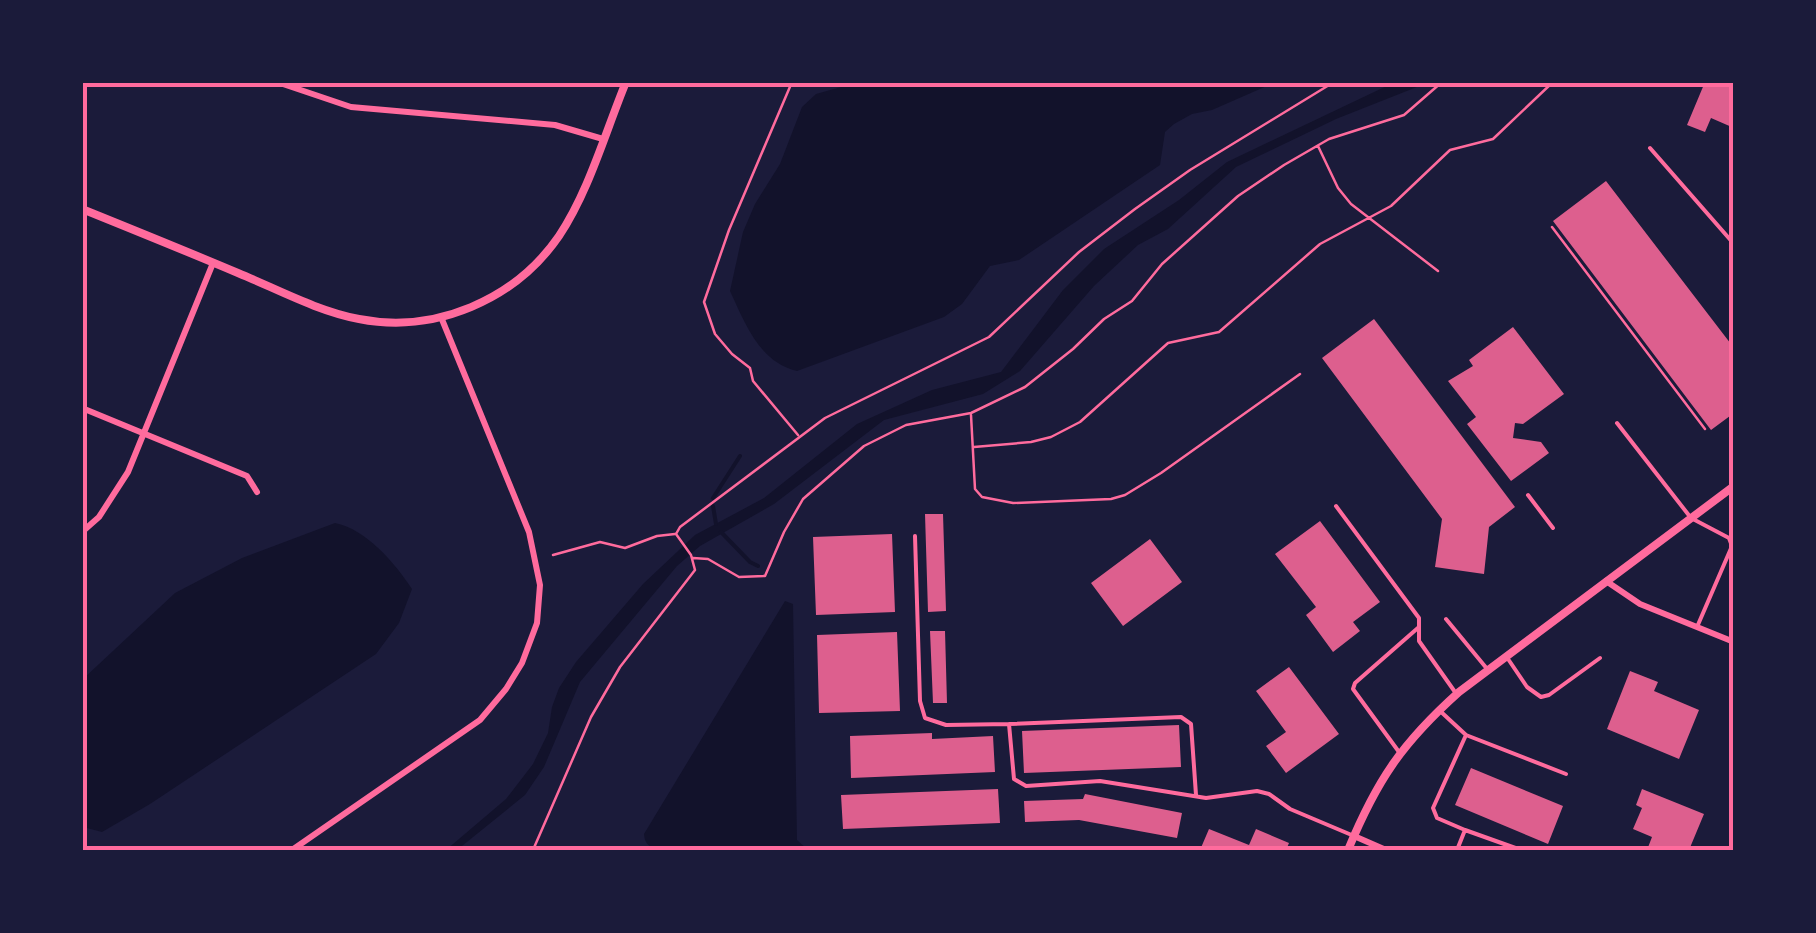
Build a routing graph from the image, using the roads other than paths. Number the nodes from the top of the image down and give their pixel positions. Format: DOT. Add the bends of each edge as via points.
graph roads {
  1 [pos="278,82"];
  2 [pos="626,82"];
  3 [pos="603,139"];
  4 [pos="1650,148"];
  5 [pos="82,209"];
  6 [pos="1734,244"];
  7 [pos="213,262"];
  8 [pos="441,317"];
  9 [pos="82,408"];
  10 [pos="1617,422"];
  11 [pos="144,433"];
  12 [pos="1734,486"];
  13 [pos="257,492"];
  14 [pos="1528,495"];
  15 [pos="1336,506"];
  16 [pos="1691,518"];
  17 [pos="1553,528"];
  18 [pos="82,532"];
  19 [pos="915,536"];
  20 [pos="1606,581"];
  21 [pos="1446,619"];
  22 [pos="1697,626"];
  23 [pos="1419,627"];
  24 [pos="1734,642"];
  25 [pos="1506,656"];
  26 [pos="1600,658"];
  27 [pos="1488,670"];
  28 [pos="1456,694"];
  29 [pos="1438,710"];
  30 [pos="1010,724"];
  31 [pos="1466,735"];
  32 [pos="1399,752"];
  33 [pos="1566,774"];
  34 [pos="1196,796"];
  35 [pos="1465,830"];
  36 [pos="1354,836"];
  37 [pos="292,850"];
  38 [pos="1348,850"];
  39 [pos="1386,850"];
  40 [pos="1457,850"];
  41 [pos="1521,850"];
  1 -- 3 [label="street" via="350,107 555,125"];
  2 -- 3 [label="street"];
  3 -- 8 [label="street" via="568,222 542,258 500,292"];
  4 -- 6 [label="lane"];
  5 -- 7 [label="street"];
  7 -- 8 [label="street" via="359,319"];
  7 -- 11 [label="street"];
  8 -- 37 [label="street" via="529,532 540,585 536,623 514,676 480,720"];
  9 -- 11 [label="street"];
  10 -- 16 [label="lane"];
  11 -- 13 [label="street" via="247,476"];
  11 -- 18 [label="street" via="117,493"];
  12 -- 16 [label="street"];
  14 -- 17 [label="lane"];
  15 -- 23 [label="lane" via="1419,618"];
  16 -- 20 [label="street"];
  16 -- 22 [label="lane" via="1732,546"];
  19 -- 30 [label="lane" via="925,718 946,725"];
  20 -- 22 [label="street" via="1640,604"];
  20 -- 25 [label="street"];
  21 -- 27 [label="lane"];
  22 -- 24 [label="street"];
  23 -- 28 [label="lane" via="1419,642"];
  23 -- 32 [label="lane" via="1354,689"];
  25 -- 26 [label="lane" via="1541,697"];
  25 -- 27 [label="street"];
  27 -- 28 [label="street"];
  28 -- 29 [label="street"];
  29 -- 31 [label="lane"];
  29 -- 32 [label="street"];
  30 -- 34 [label="lane" via="1014,780 1026,786 1100,781"];
  30 -- 34 [label="lane" via="1182,717 1191,724"];
  31 -- 33 [label="lane"];
  31 -- 35 [label="lane" via="1433,808 1437,818"];
  32 -- 36 [label="street"];
  34 -- 36 [label="lane" via="1269,794"];
  35 -- 40 [label="lane"];
  35 -- 41 [label="lane"];
  36 -- 38 [label="street"];
  36 -- 39 [label="street"];
}
